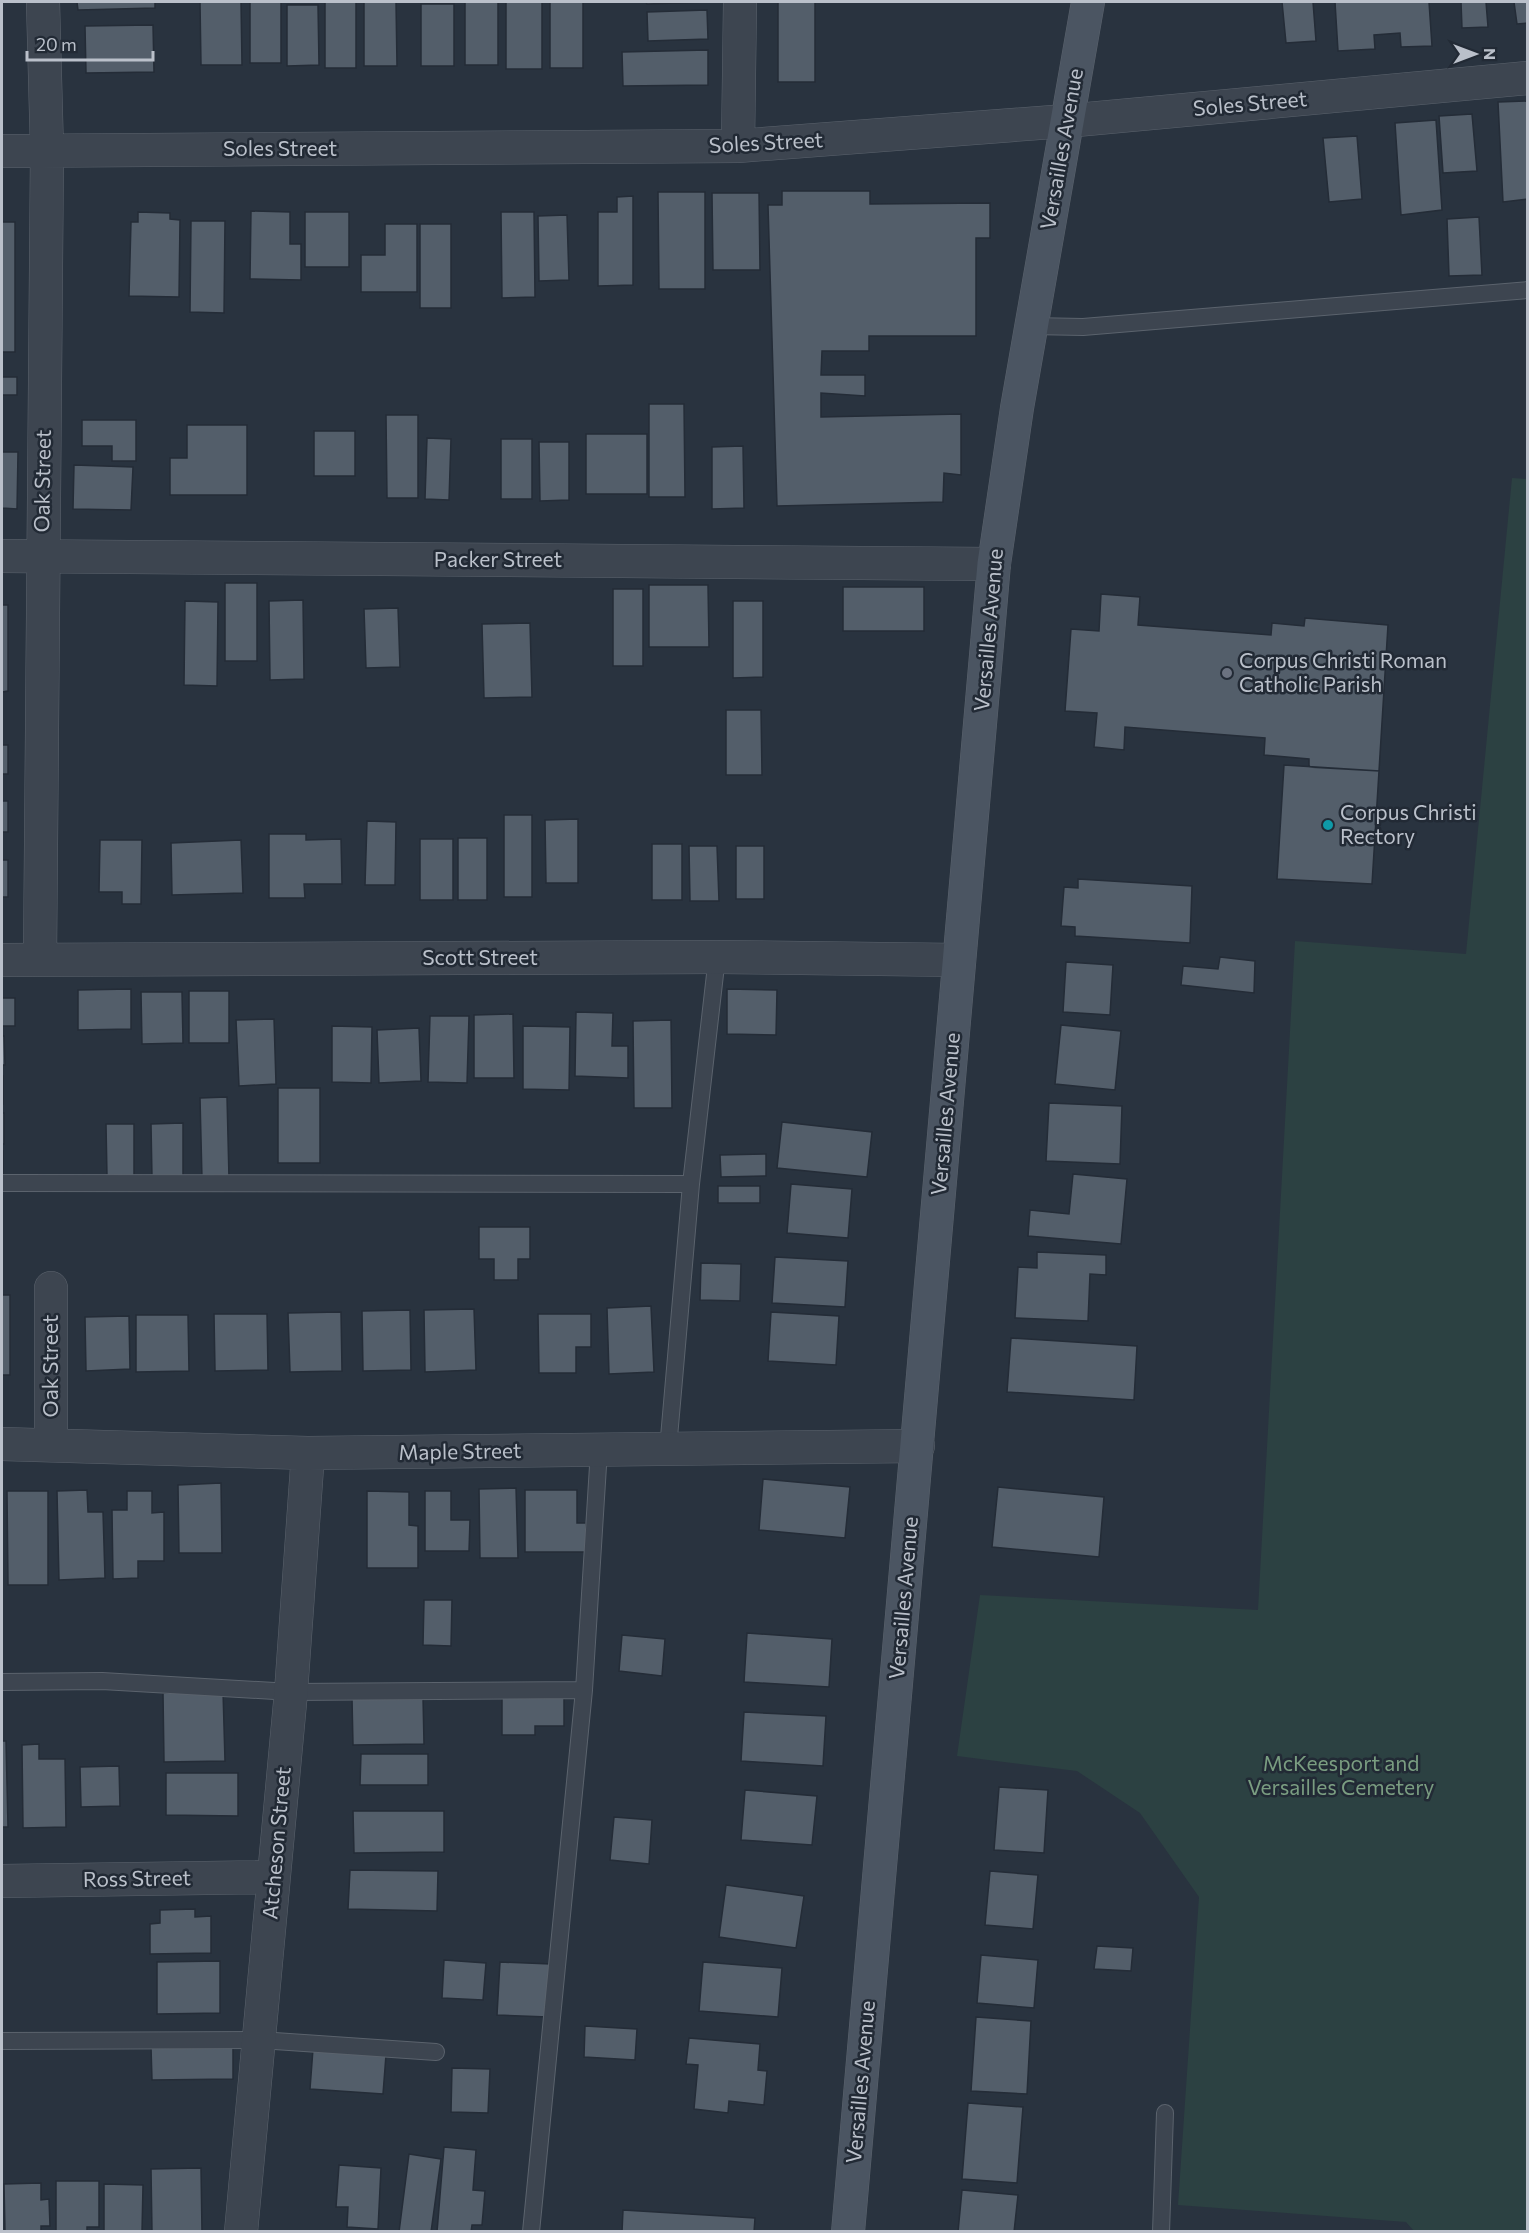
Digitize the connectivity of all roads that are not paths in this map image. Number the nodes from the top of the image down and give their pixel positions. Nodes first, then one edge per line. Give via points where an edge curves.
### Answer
1 (43, 2) edge
2 (740, 2) edge
3 (1088, 2) edge
4 (1527, 78) edge
5 (1066, 121) junction
6 (738, 146) junction
7 (2, 151) edge
8 (47, 151) junction
9 (1527, 290) edge
10 (1031, 326) junction
11 (2, 556) edge
12 (43, 556) junction
13 (994, 564) junction
14 (717, 957) junction
15 (2, 960) edge
16 (40, 960) junction
17 (959, 960) junction
18 (2, 1183) edge
19 (691, 1184) junction
20 (51, 1288) dead end
21 (51, 1443) junction
22 (2, 1444) edge
23 (918, 1446) junction
24 (668, 1449) junction
25 (599, 1450) junction
26 (308, 1454) junction
27 (2, 1682) edge
28 (584, 1690) junction
29 (291, 1692) junction
30 (273, 1876) junction
31 (2, 1881) edge
32 (260, 2040) junction
33 (2, 2041) edge
34 (436, 2052) dead end
35 (1165, 2113) dead end
36 (241, 2232) edge
37 (531, 2232) edge
38 (848, 2232) edge
39 (1161, 2232) edge

1 - 8 street, Oak Street
2 - 6 street
3 - 5 street, Versailles Avenue
4 - 5 street, Soles Street
5 - 6 street, Soles Street
5 - 10 street, Versailles Avenue
6 - 8 street, Soles Street
7 - 8 street, Soles Street
8 - 12 street, Oak Street
9 - 10 lane via 1083,327
10 - 13 street, Versailles Avenue
11 - 12 street, Packer Street
12 - 13 street, Packer Street
12 - 16 street, Oak Street
13 - 17 street, Versailles Avenue
14 - 16 street, Scott Street
14 - 17 street, Scott Street
14 - 19 lane
15 - 16 street, Scott Street
17 - 23 street, Versailles Avenue
18 - 19 lane
19 - 24 lane
20 - 21 street, Oak Street
21 - 22 street, Maple Street
21 - 26 street, Maple Street
23 - 24 street, Maple Street
23 - 38 street, Versailles Avenue
24 - 25 street, Maple Street
25 - 26 street, Maple Street
25 - 28 lane
26 - 29 street, Atcheson Street
27 - 29 lane via 102,1680
28 - 29 lane
28 - 37 lane
29 - 30 street, Atcheson Street
30 - 31 street, Ross Street
30 - 32 street, Atcheson Street
32 - 33 lane
32 - 34 lane
32 - 36 street, Atcheson Street
35 - 39 lane

